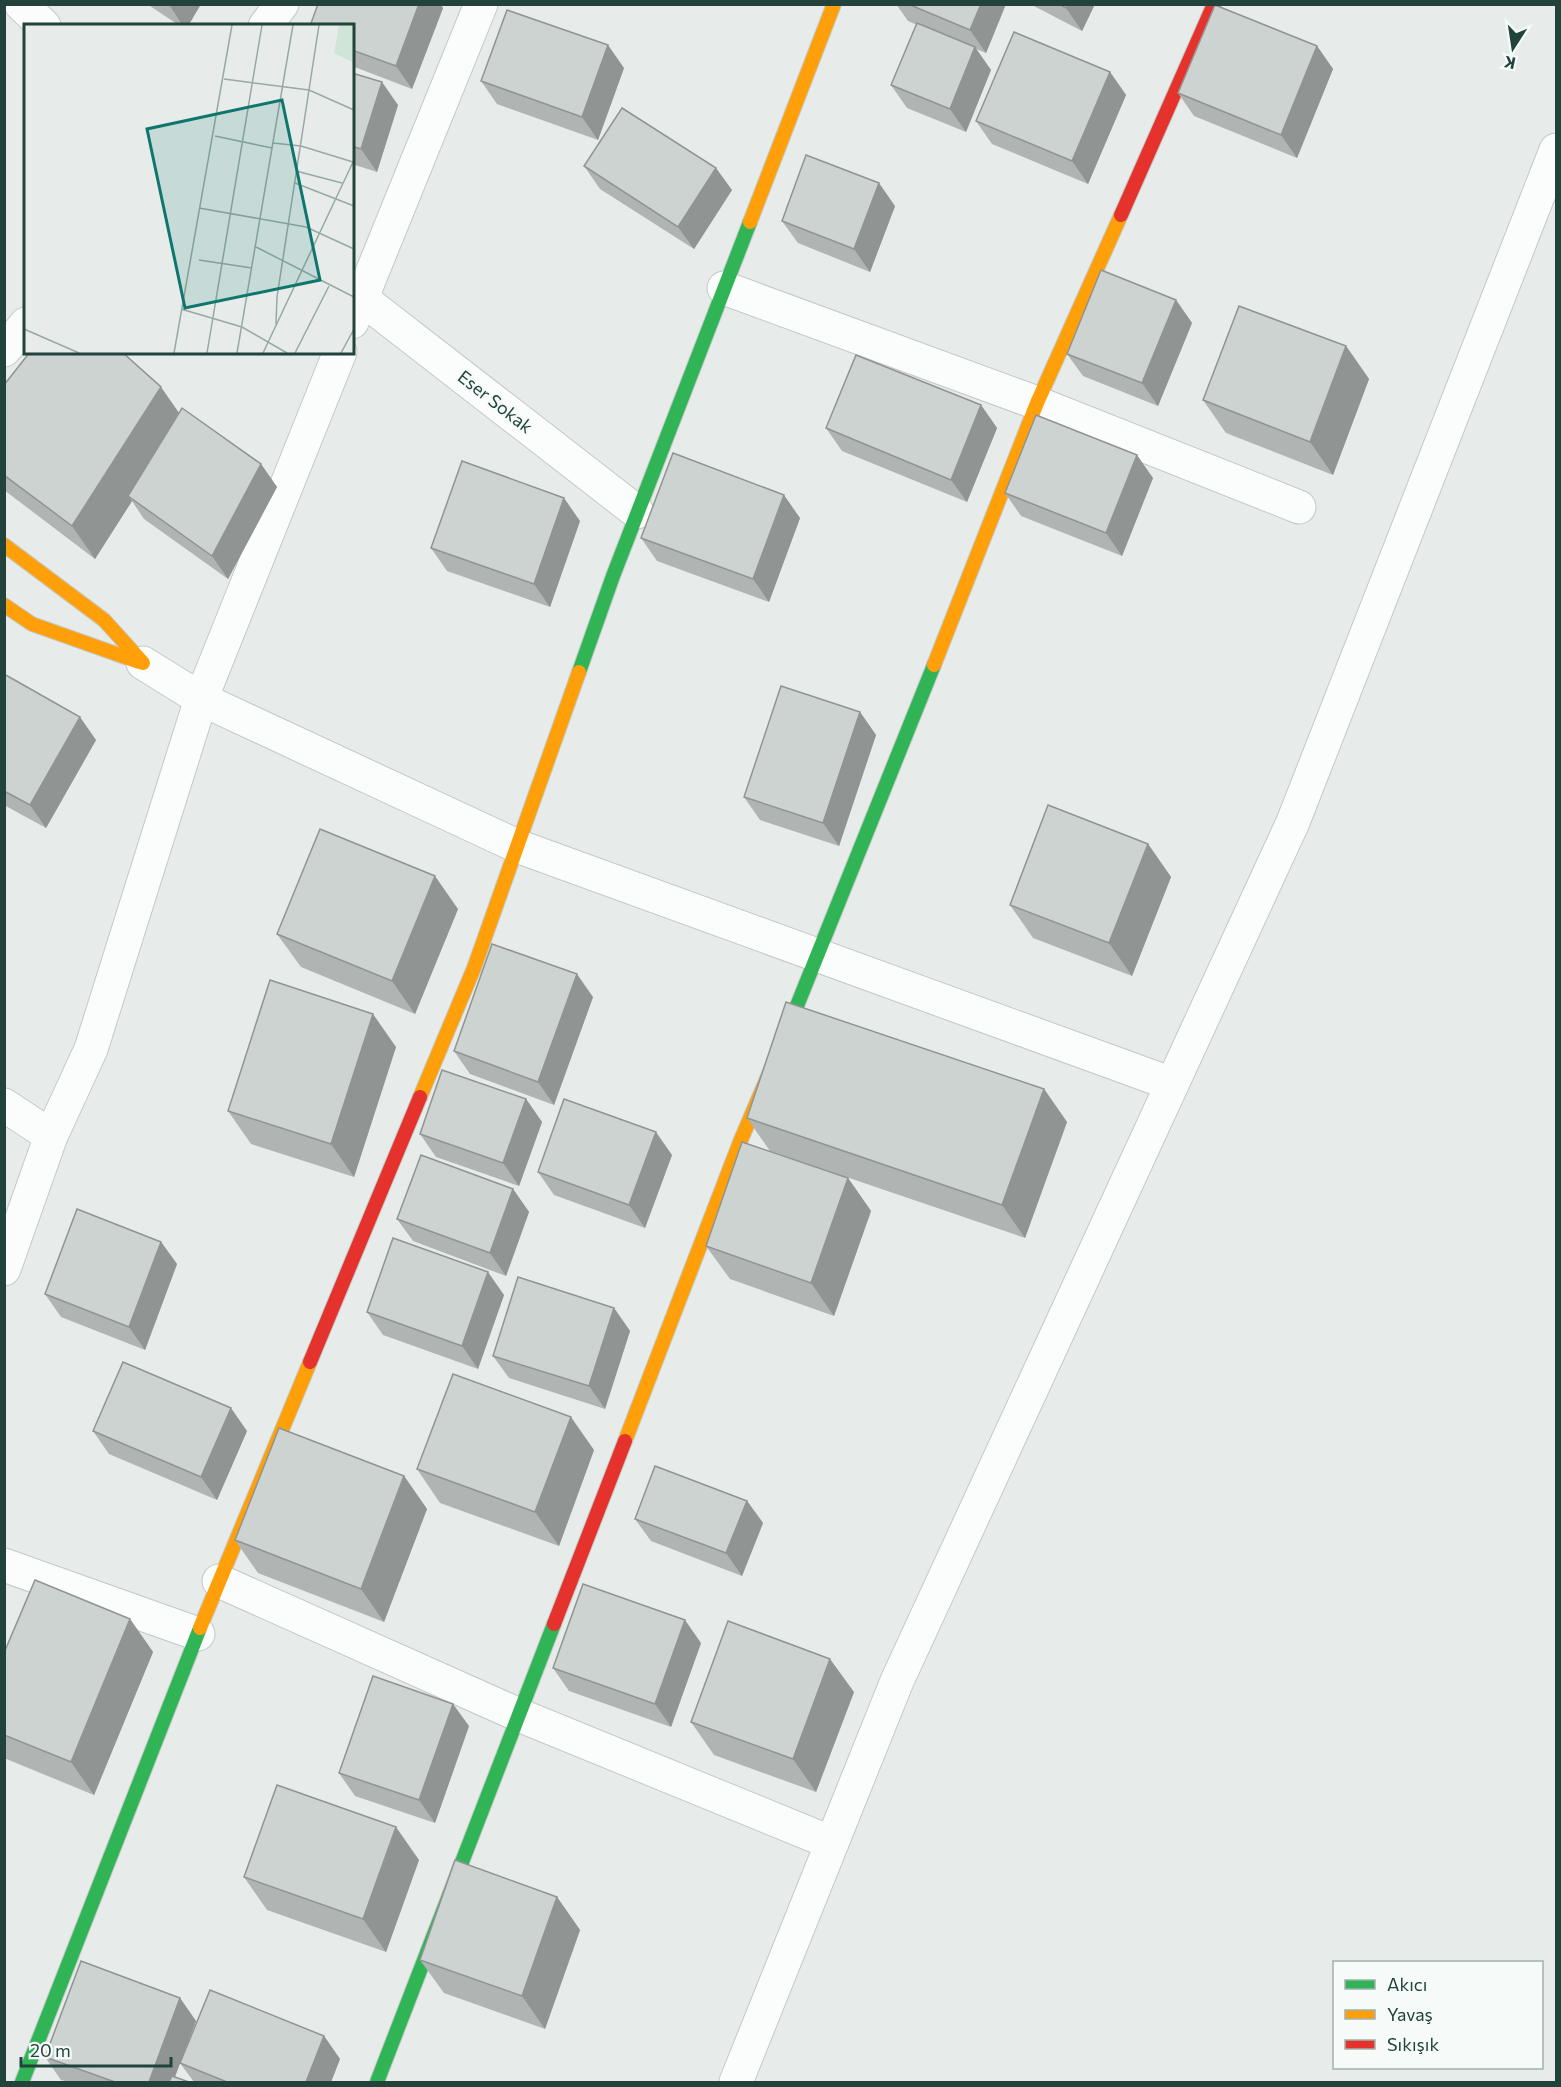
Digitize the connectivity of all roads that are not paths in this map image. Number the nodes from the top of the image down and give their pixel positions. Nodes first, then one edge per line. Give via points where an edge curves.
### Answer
1 (21, 4) edge
2 (282, 4) edge
3 (482, 4) edge
4 (834, 4) edge
5 (1214, 4) edge
6 (42, 24) edge
7 (267, 24) edge
8 (1557, 150) edge
9 (724, 288) junction
10 (356, 304) edge
11 (24, 326) edge
12 (4, 350) edge
13 (339, 354) edge
14 (1037, 403) junction
15 (1299, 507) dead end
16 (637, 512) junction
17 (4, 545) edge
18 (4, 605) edge
19 (143, 663) junction
20 (201, 699) junction
21 (517, 846) junction
22 (819, 956) junction
23 (1172, 1084) junction
24 (4, 1105) edge
25 (51, 1136) junction
26 (5, 1266) edge
27 (4, 1565) edge
28 (219, 1581) junction
29 (198, 1634) junction
30 (519, 1715) junction
31 (832, 1844) junction
32 (22, 2082) edge
33 (377, 2082) edge
34 (736, 2082) edge

1 - 6 street
2 - 7 street
3 - 10 street
4 - 9 street
5 - 14 street
8 - 23 street via 1293,822
9 - 14 street
9 - 16 street
10 - 16 street, Eser Sokak
11 - 12 street
13 - 20 street
14 - 15 street
14 - 22 street
16 - 21 street
17 - 19 street via 104,620
18 - 19 street via 33,624
19 - 20 street
20 - 21 street
20 - 25 street via 91,1049
21 - 22 street
21 - 28 street via 474,968
22 - 23 street
22 - 30 street via 740,1143
23 - 31 street via 897,1681
24 - 25 street
25 - 26 street
27 - 29 street
28 - 29 street
28 - 30 street
29 - 32 street
30 - 31 street
30 - 33 street
31 - 34 street

